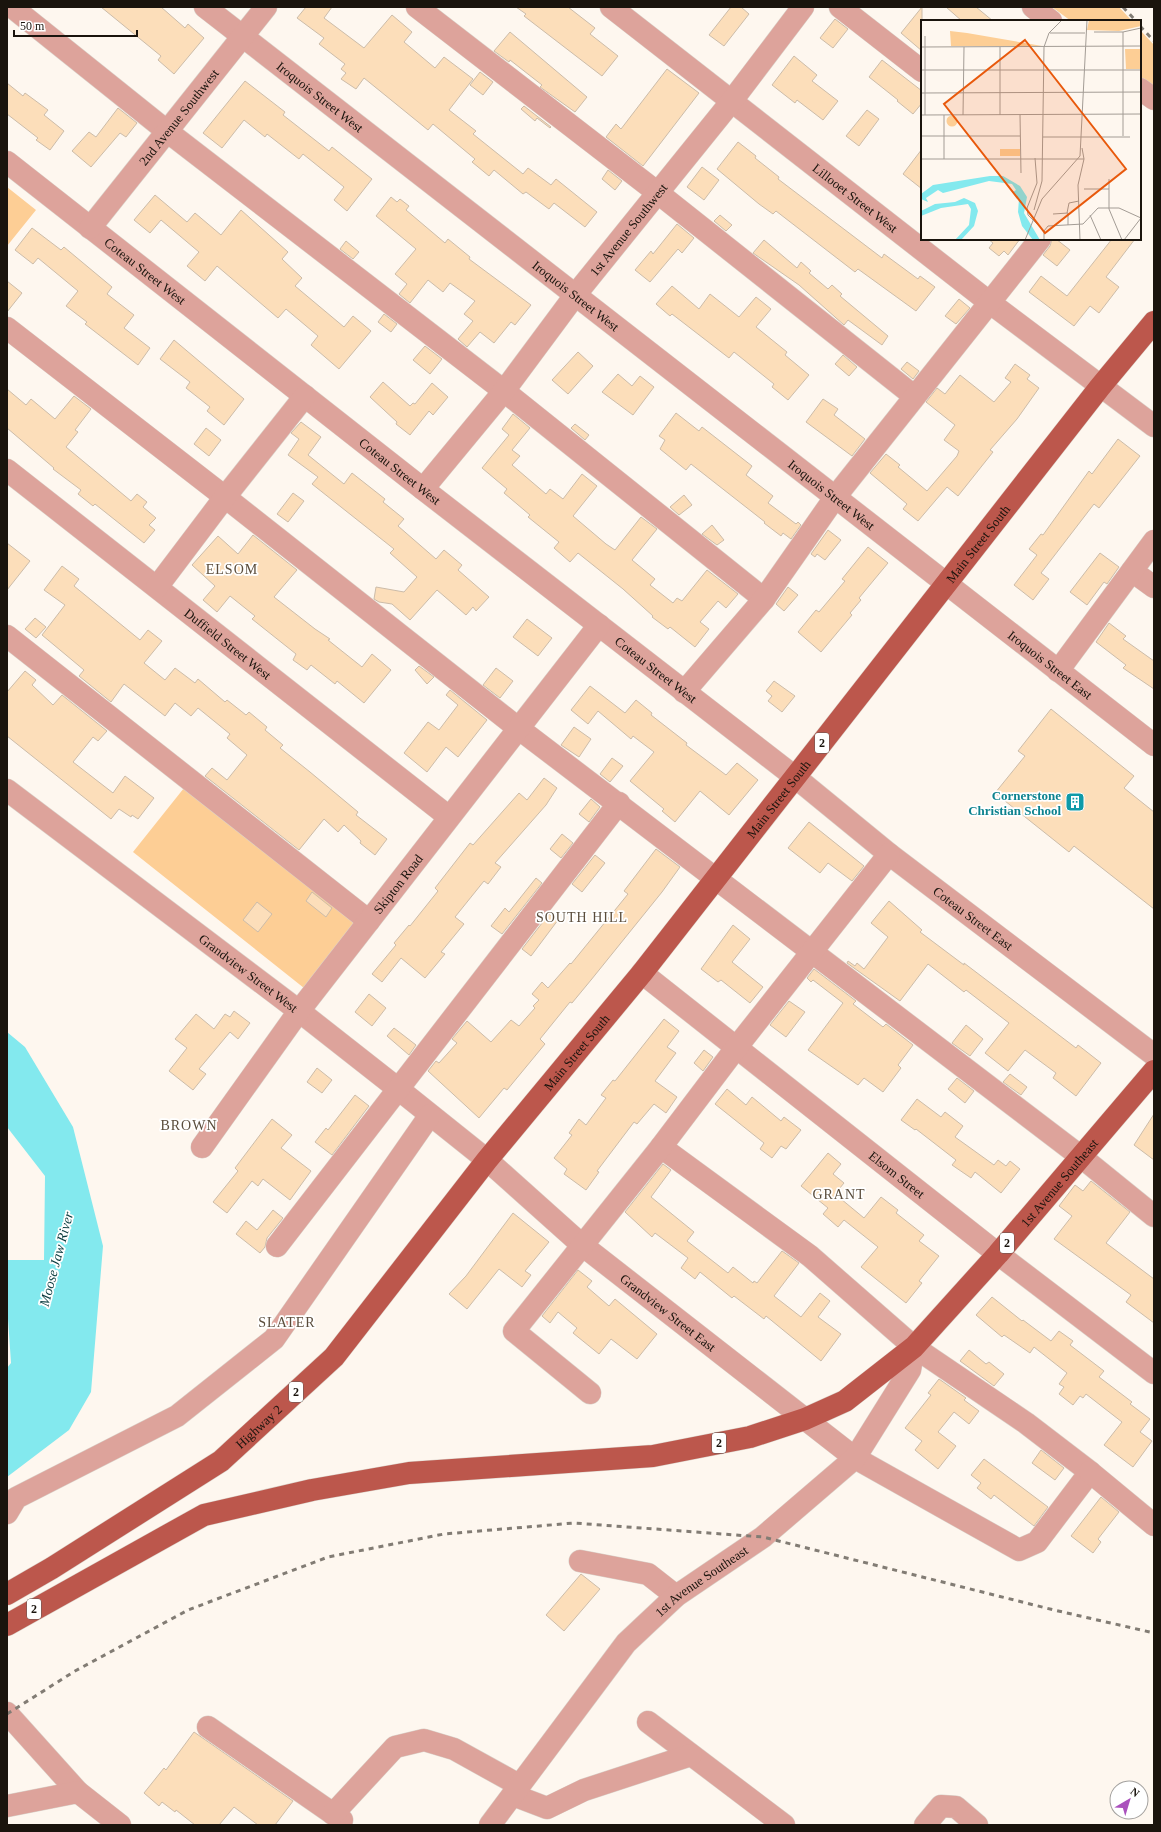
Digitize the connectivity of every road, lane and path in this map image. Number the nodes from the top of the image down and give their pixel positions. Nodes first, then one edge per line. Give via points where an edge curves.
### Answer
1 (12, 7) edge
2 (205, 7) edge
3 (266, 7) edge
4 (417, 7) edge
5 (611, 7) edge
6 (803, 7) edge
7 (840, 7) edge
8 (1033, 7) edge
9 (1050, 20) edge
10 (242, 36) junction
11 (921, 70) edge
12 (732, 102) junction
13 (168, 132) junction
14 (7, 162) edge
15 (658, 193) junction
16 (90, 228) junction
17 (1039, 240) edge
18 (576, 294) junction
19 (989, 302) junction
20 (1154, 322) edge
21 (7, 328) edge
22 (1100, 387) junction
23 (504, 391) junction
24 (306, 396) junction
25 (914, 396) junction
26 (1154, 426) edge
27 (7, 470) edge
28 (423, 490) junction
29 (836, 496) junction
30 (225, 497) junction
31 (1154, 541) edge
32 (1132, 571) junction
33 (947, 582) junction
34 (157, 587) junction
35 (1154, 587) edge
36 (764, 599) junction
37 (599, 625) junction
38 (7, 636) edge
39 (1058, 671) junction
40 (684, 692) junction
41 (518, 728) junction
42 (1154, 745) edge
43 (796, 777) junction
44 (7, 790) edge
45 (619, 803) junction
46 (449, 816) junction
47 (889, 854) junction
48 (717, 878) junction
49 (369, 921) junction
50 (812, 951) junction
51 (642, 973) junction
52 (299, 1011) junction
53 (736, 1048) junction
54 (1154, 1055) edge
55 (1154, 1071) edge
56 (398, 1088) junction
57 (430, 1115) junction
58 (202, 1147) dead end
59 (661, 1147) junction
60 (1080, 1156) junction
61 (487, 1160) junction
62 (1154, 1216) edge
63 (582, 1245) junction
64 (277, 1246) dead end
65 (998, 1254) junction
66 (914, 1347) junction
67 (1154, 1373) edge
68 (590, 1393) dead end
69 (805, 1419) junction
70 (855, 1458) junction
71 (1090, 1472) junction
72 (7, 1514) edge
73 (1154, 1525) edge
74 (580, 1561) dead end
75 (7, 1594) edge
76 (676, 1596) junction
77 (7, 1625) edge
78 (7, 1713) edge
79 (648, 1722) dead end
80 (208, 1727) dead end
81 (691, 1755) junction
82 (516, 1790) junction
83 (78, 1792) junction
84 (7, 1806) edge
85 (340, 1821) edge
86 (120, 1825) edge
87 (490, 1825) edge
88 (784, 1825) edge
89 (925, 1825) edge
90 (977, 1825) edge

1 - 13 street
2 - 10 street, Iroquois Street West
3 - 10 street, 2nd Avenue Southwest
4 - 15 street
5 - 12 street, Lillooet Street West
6 - 12 street, 1st Avenue Southwest
7 - 11 street
8 - 9 street
10 - 13 street, 2nd Avenue Southwest
10 - 18 street, Iroquois Street West
12 - 15 street, 1st Avenue Southwest
12 - 19 street, Lillooet Street West
13 - 16 street, 2nd Avenue Southwest
13 - 23 street
14 - 16 street, Coteau Street West
15 - 18 street, 1st Avenue Southwest
15 - 25 street
16 - 24 street, Coteau Street West
17 - 19 street
18 - 23 street, 1st Avenue Southwest
18 - 29 street, Iroquois Street West
19 - 22 street, Lillooet Street West
19 - 25 street
20 - 22 main road, Main Street South / 2
21 - 30 street
22 - 26 street, Lillooet Street West
22 - 33 main road, Main Street South / 2
23 - 28 street, 1st Avenue Southwest
23 - 36 street
24 - 28 street, Coteau Street West
24 - 30 street
25 - 29 street
27 - 34 street, Duffield Street West
28 - 37 street, Coteau Street West
29 - 33 street, Iroquois Street West
29 - 36 street
30 - 34 street
30 - 41 street
31 - 32 street
32 - 35 street
32 - 39 street
33 - 39 street, Iroquois Street East
33 - 43 main road, Main Street South / 2
34 - 46 street, Duffield Street West
36 - 40 street
37 - 40 street, Coteau Street West
37 - 41 street, Skipton Road
38 - 49 street
39 - 42 street, Iroquois Street East
40 - 43 street, Coteau Street West
41 - 45 street
41 - 46 street, Skipton Road
43 - 47 street, Coteau Street East
43 - 48 main road, Main Street South / 2
44 - 52 street, Grandview Street West
45 - 48 street
45 - 56 street
46 - 49 street, Skipton Road
47 - 50 street
47 - 54 street, Coteau Street East
48 - 50 street
48 - 51 main road, Main Street South / 2
49 - 52 street, Skipton Road
50 - 53 street
50 - 60 street
51 - 53 street, Elsom Street
51 - 61 main road, Main Street South / 2
52 - 56 street, Grandview Street West
52 - 58 street, Skipton Road
53 - 59 street
53 - 65 street, Elsom Street
55 - 60 main road, 1st Avenue Southeast / 2
56 - 57 street, Grandview Street West
56 - 64 street
57 - 61 street, Grandview Street West
57 - 72 street via 274,1339 177,1416 16,1498
59 - 63 street
59 - 66 street via 810,1256
60 - 62 street
60 - 65 main road, 1st Avenue Southeast / 2
61 - 63 street, Grandview Street East
61 - 75 main road, Highway 2 / 2 via 334,1357 221,1462
63 - 68 street via 514,1332
63 - 69 street, Grandview Street East
65 - 66 main road, 1st Avenue Southeast / 2
65 - 67 street, Elsom Street
66 - 69 main road, 1st Avenue Southeast / 2 via 845,1401
66 - 70 street, 1st Avenue Southeast via 910,1370
66 - 71 street via 1026,1423
69 - 70 street, Grandview Street East
69 - 77 main road, 1st Avenue Southeast / 2 via 750,1438 653,1456 409,1473 312,1490 204,1515
70 - 71 street, Grandview Street East via 1019,1550 1037,1542
70 - 76 street, 1st Avenue Southeast via 763,1537
71 - 73 street
74 - 76 street via 648,1574
76 - 82 street, 1st Avenue Southeast via 626,1643
78 - 83 street
79 - 81 street
80 - 85 street
81 - 82 street via 584,1790 547,1808
81 - 88 street
82 - 85 street via 454,1749 424,1740 395,1747
82 - 87 street, 1st Avenue Southeast
83 - 84 street
83 - 86 street
89 - 90 street via 941,1806 956,1807

